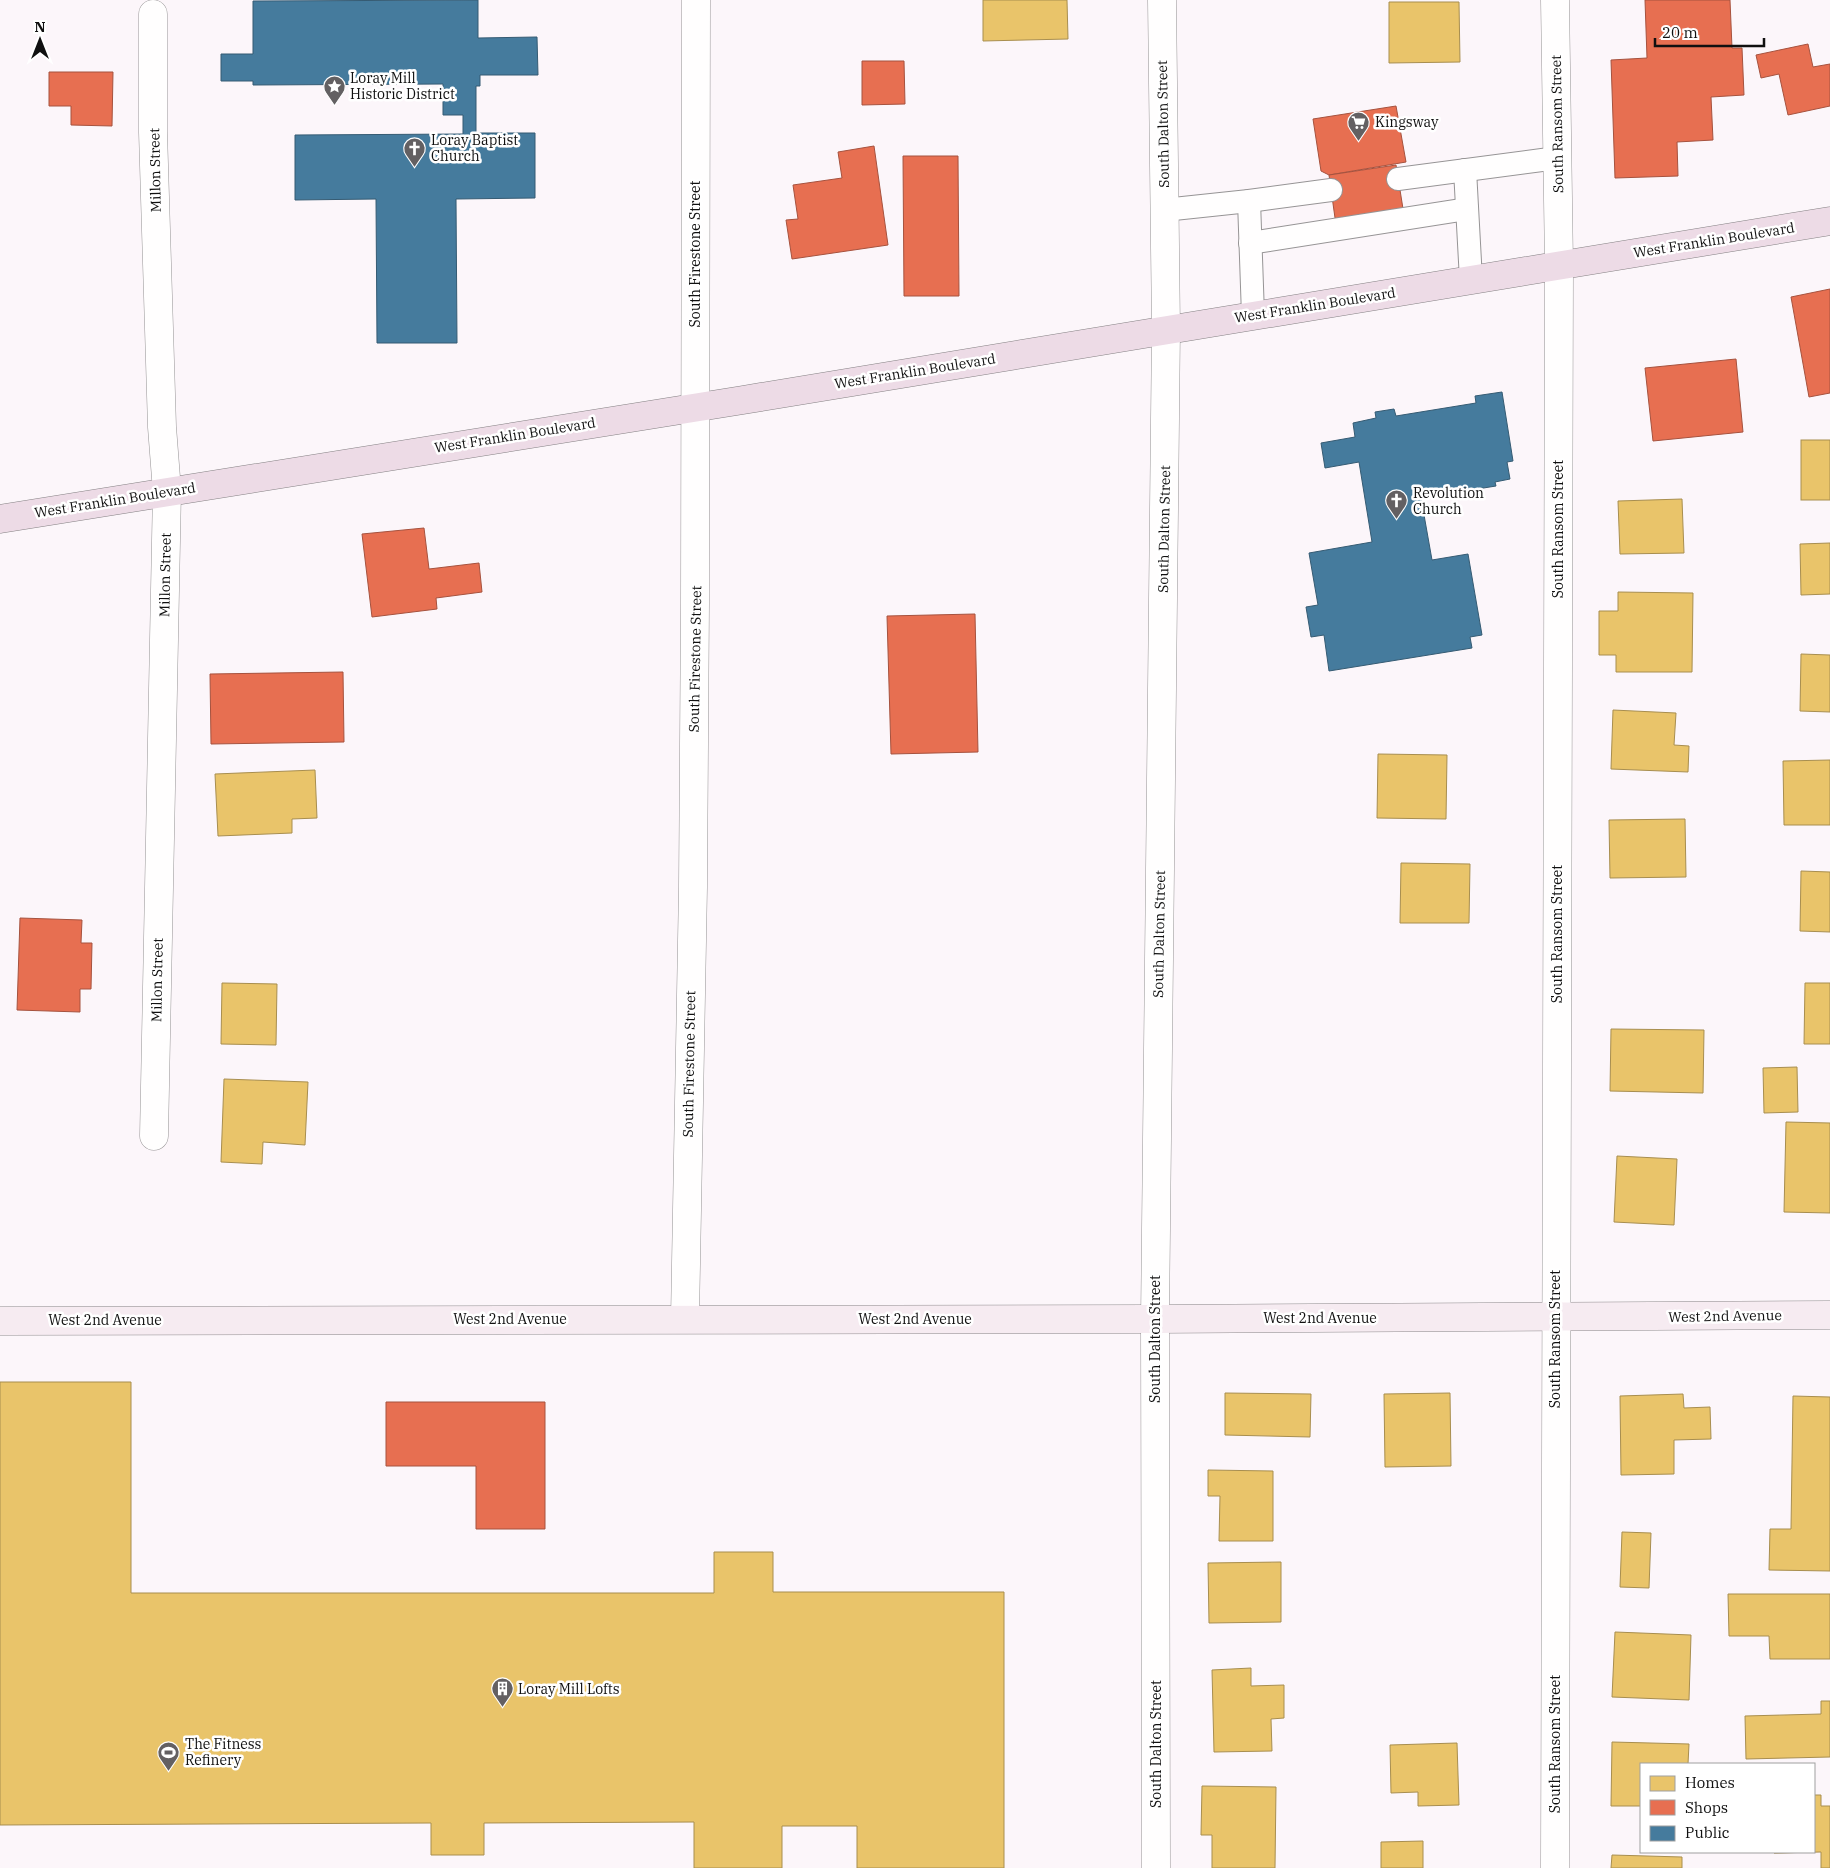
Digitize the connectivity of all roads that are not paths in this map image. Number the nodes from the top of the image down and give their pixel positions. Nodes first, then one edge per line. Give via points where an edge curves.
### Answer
1 (696, 0) edge
2 (1162, 0) edge
3 (1556, 0) edge
4 (153, 14) dead end
5 (1557, 158) junction
6 (1465, 170) junction
7 (1398, 179) dead end
8 (1331, 190) dead end
9 (1249, 201) junction
10 (1467, 209) junction
11 (1164, 210) junction
12 (1830, 221) edge
13 (1250, 243) junction
14 (1559, 265) junction
15 (1471, 280) junction
16 (1253, 315) junction
17 (1166, 329) junction
18 (696, 407) junction
19 (167, 492) junction
20 (0, 519) edge
21 (154, 1136) dead end
22 (1830, 1314) edge
23 (1555, 1317) junction
24 (685, 1318) junction
25 (1155, 1319) junction
26 (0, 1321) edge
27 (1156, 1868) edge
28 (1555, 1868) edge

1 - 18 street, South Firestone Street
2 - 11 street, South Dalton Street
3 - 5 street, South Ransom Street
4 - 19 street, Millon Street via 161,418
5 - 6 lane
5 - 14 street, South Ransom Street
6 - 7 lane
6 - 10 lane
8 - 9 lane
9 - 11 lane
9 - 13 lane
10 - 13 lane
10 - 15 lane
11 - 17 street, South Dalton Street
12 - 14 main road, West Franklin Boulevard
13 - 16 lane
14 - 15 main road, West Franklin Boulevard
14 - 23 street, South Ransom Street
15 - 16 main road, West Franklin Boulevard
16 - 17 main road, West Franklin Boulevard
17 - 18 main road, West Franklin Boulevard
17 - 25 street, South Dalton Street
18 - 19 main road, West Franklin Boulevard
18 - 24 street, South Firestone Street
19 - 20 main road, West Franklin Boulevard
19 - 21 street, Millon Street
22 - 23 street, West 2nd Avenue
23 - 25 street, West 2nd Avenue
23 - 28 street, South Ransom Street
24 - 25 street, West 2nd Avenue
24 - 26 street, West 2nd Avenue
25 - 27 street, South Dalton Street

